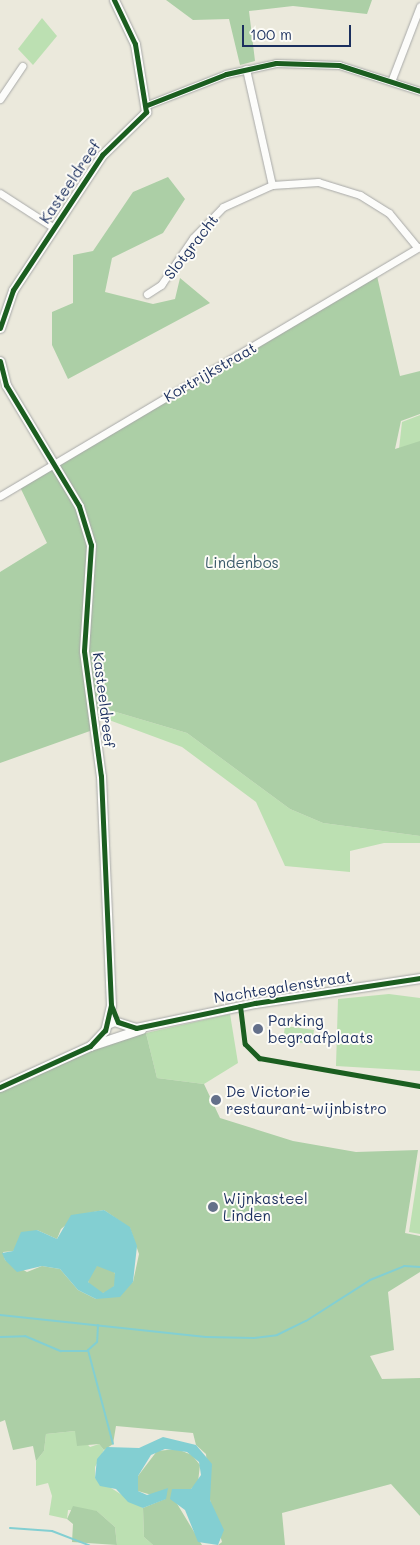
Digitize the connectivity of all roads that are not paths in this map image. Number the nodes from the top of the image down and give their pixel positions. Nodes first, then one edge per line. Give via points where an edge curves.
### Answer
1 (114, 0) edge
2 (420, 6) edge
3 (22, 66) dead end
4 (246, 69) junction
5 (392, 79) junction
6 (420, 91) edge
7 (0, 98) edge
8 (147, 105) junction
9 (272, 185) junction
10 (0, 193) edge
11 (54, 228) junction
12 (419, 248) edge
13 (148, 294) dead end
14 (0, 328) edge
15 (0, 361) edge
16 (3, 387) edge
17 (53, 464) junction
18 (0, 496) edge
19 (420, 978) edge
20 (111, 1005) junction
21 (120, 1027) junction
22 (108, 1030) junction
23 (0, 1087) edge

1 - 8 street via 135,44 138,77
2 - 5 street
3 - 7 street
4 - 5 street via 307,62 366,70
4 - 8 street
4 - 9 street
5 - 6 street
8 - 11 street, Kasteeldreef via 146,112 106,150
9 - 12 street, Slotgracht via 318,182 360,195 389,213
9 - 13 street, Slotgracht via 223,207 194,238 161,285
10 - 11 street
11 - 14 street, Kasteeldreef via 13,290
12 - 17 street, Kortrijkstraat
15 - 16 street, Kasteeldreef
16 - 17 street, Kasteeldreef
17 - 18 street, Kortrijkstraat
17 - 20 street, Kasteeldreef via 84,519 92,556 84,651 101,776
19 - 21 street, Nachtegalenstraat via 150,1025
20 - 21 street, Kasteeldreef
20 - 22 street, Kasteeldreef
21 - 22 street, Nachtegalenstraat
21 - 22 street, Nachtegalenstraat
22 - 23 street, Nachtegalenstraat via 90,1046

